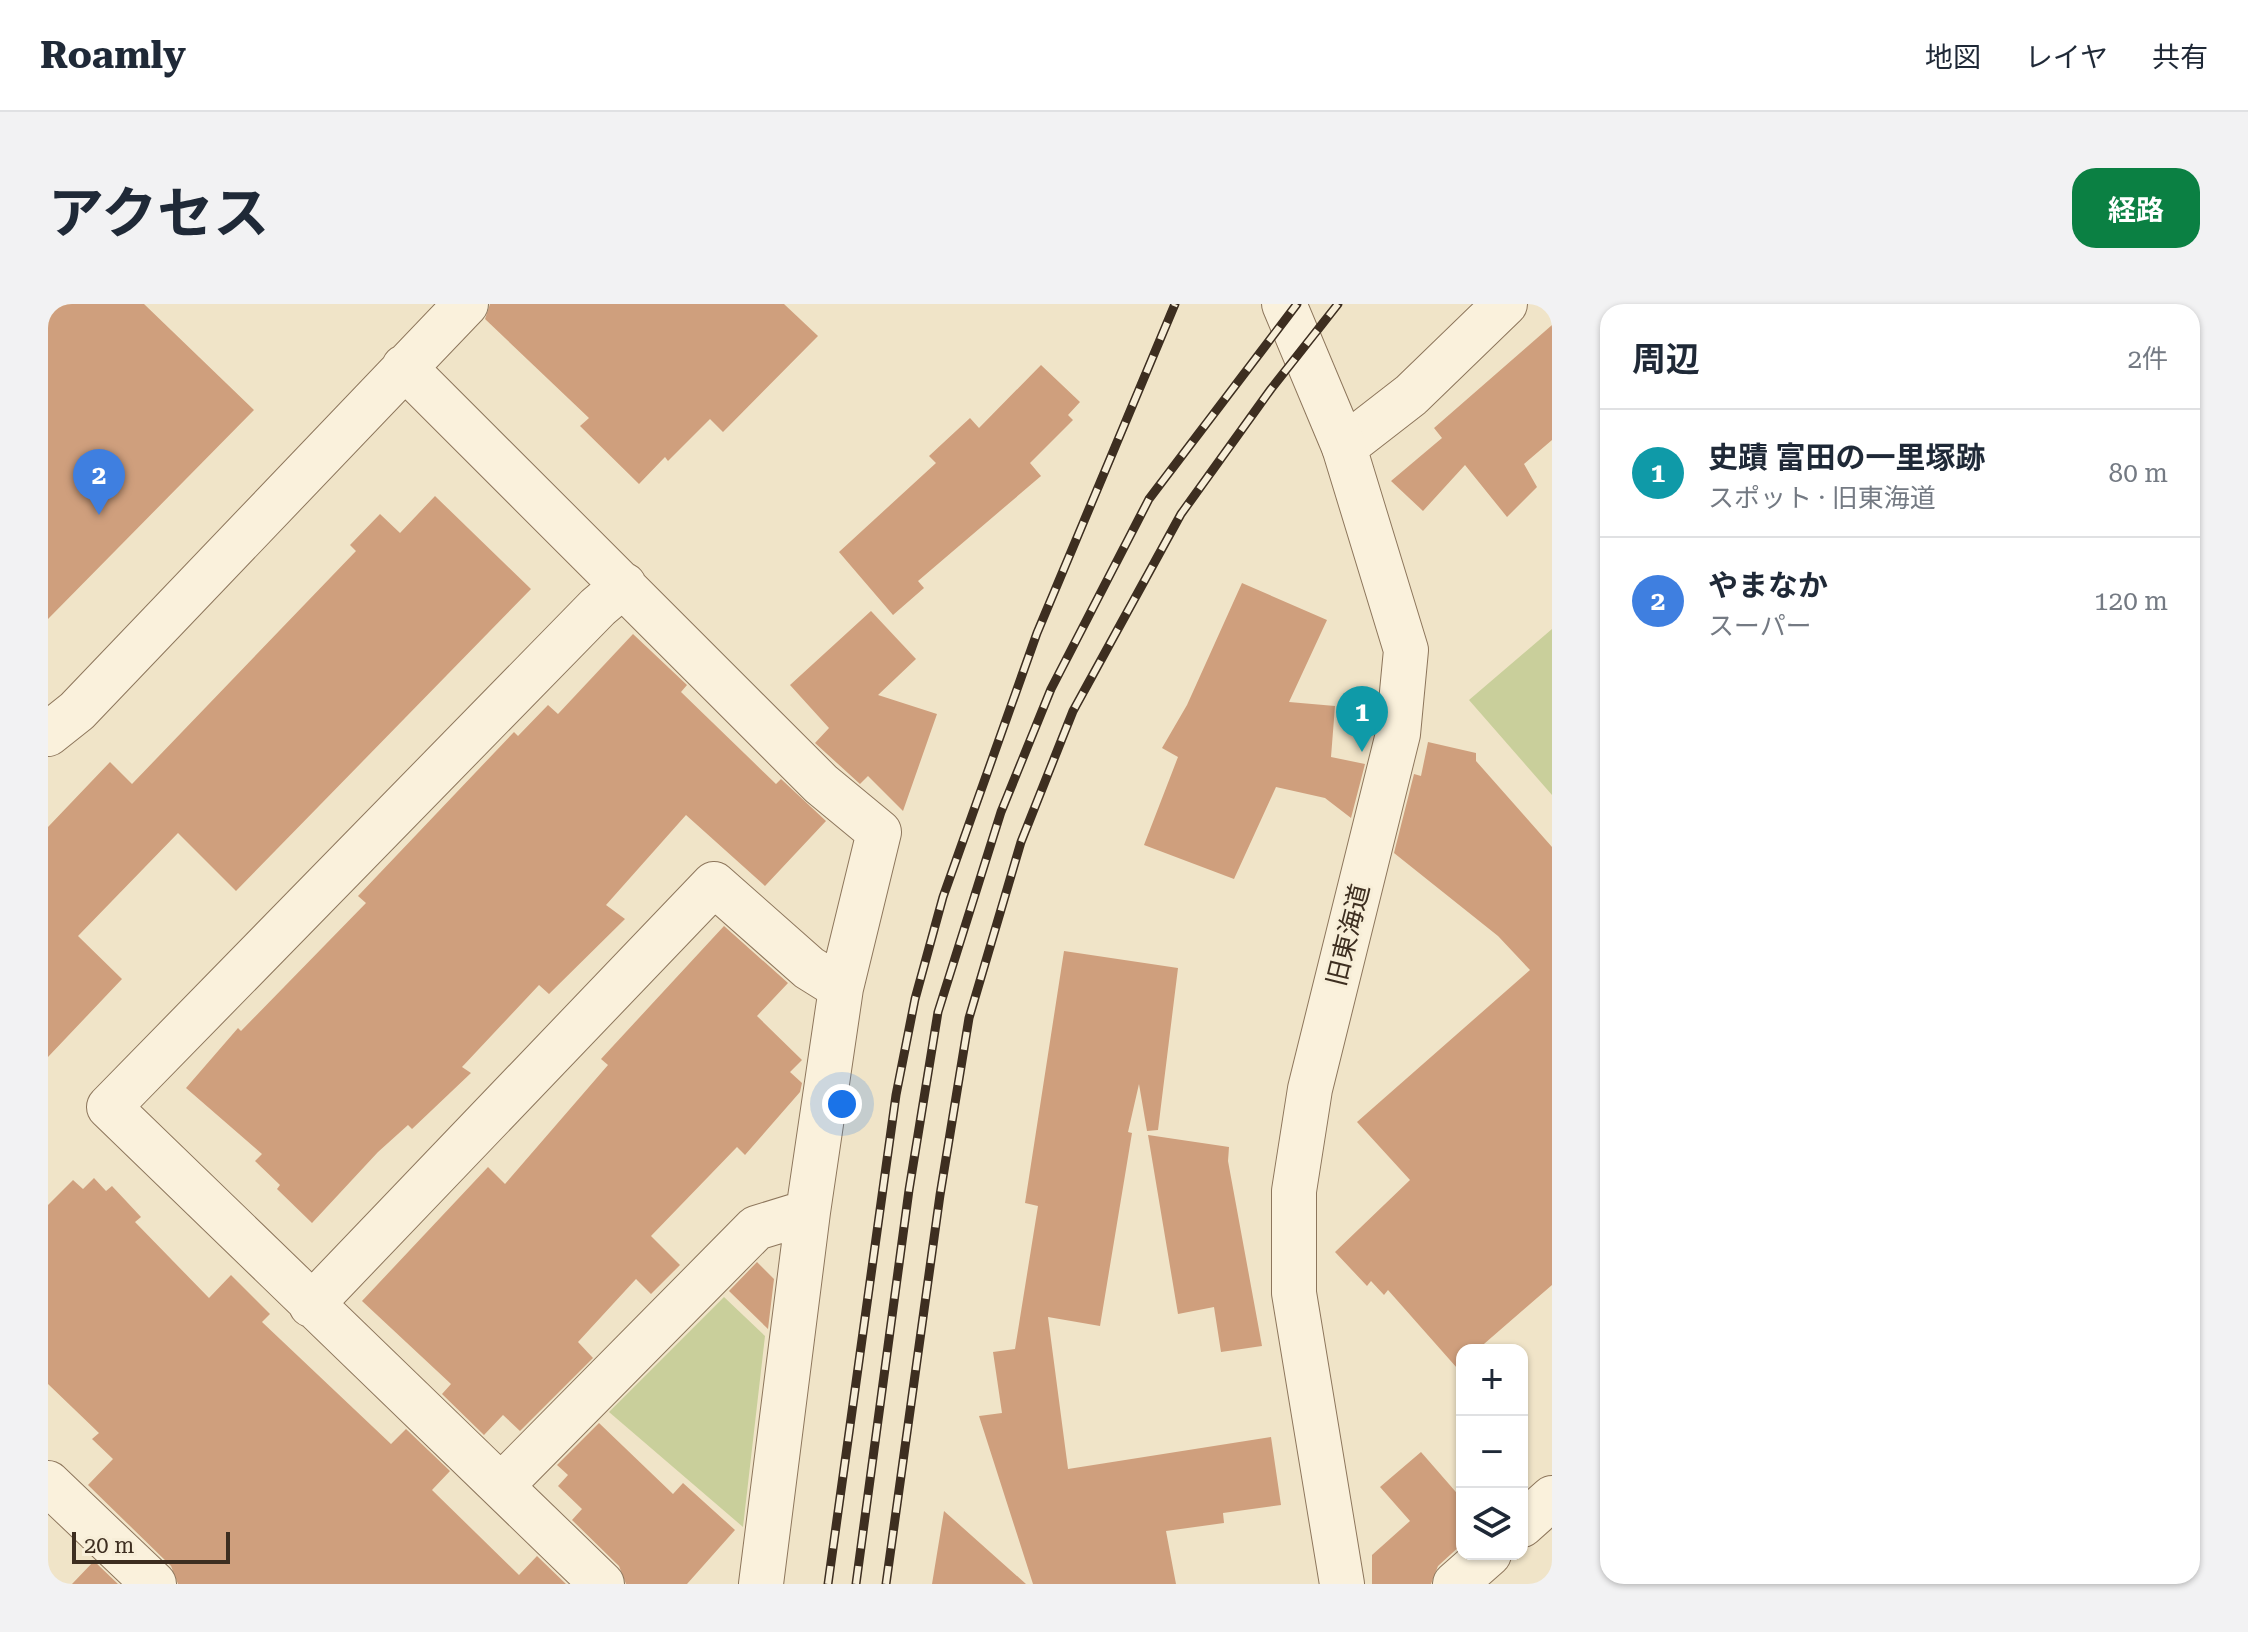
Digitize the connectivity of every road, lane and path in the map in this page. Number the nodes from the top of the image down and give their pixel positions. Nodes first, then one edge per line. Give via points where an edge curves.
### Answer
1 (466, 304) edge
2 (1284, 304) edge
3 (1505, 304) edge
4 (404, 367) junction
5 (1344, 447) junction
6 (624, 585) junction
7 (48, 734) edge
8 (841, 988) junction
9 (808, 1212) junction
10 (311, 1305) junction
11 (501, 1486) junction
12 (1552, 1498) edge
13 (56, 1505) edge
14 (1528, 1520) edge
15 (1482, 1560) edge
16 (154, 1584) edge
17 (602, 1584) edge
18 (761, 1584) edge
19 (1342, 1584) edge
20 (1455, 1584) edge

1 - 4 street
2 - 5 street, 旧東海道
3 - 5 street via 1411,395
4 - 6 street
4 - 7 street via 77,711
5 - 19 street, 旧東海道 via 1406,650 1398,734 1310,1089 1294,1191 1294,1293
6 - 8 street via 821,784 879,832
6 - 10 street via 109,1107
8 - 9 street
8 - 10 street via 809,968 714,884
9 - 11 street via 756,1228
9 - 18 street
10 - 11 street
11 - 17 street
12 - 14 street
13 - 16 street
15 - 20 street

